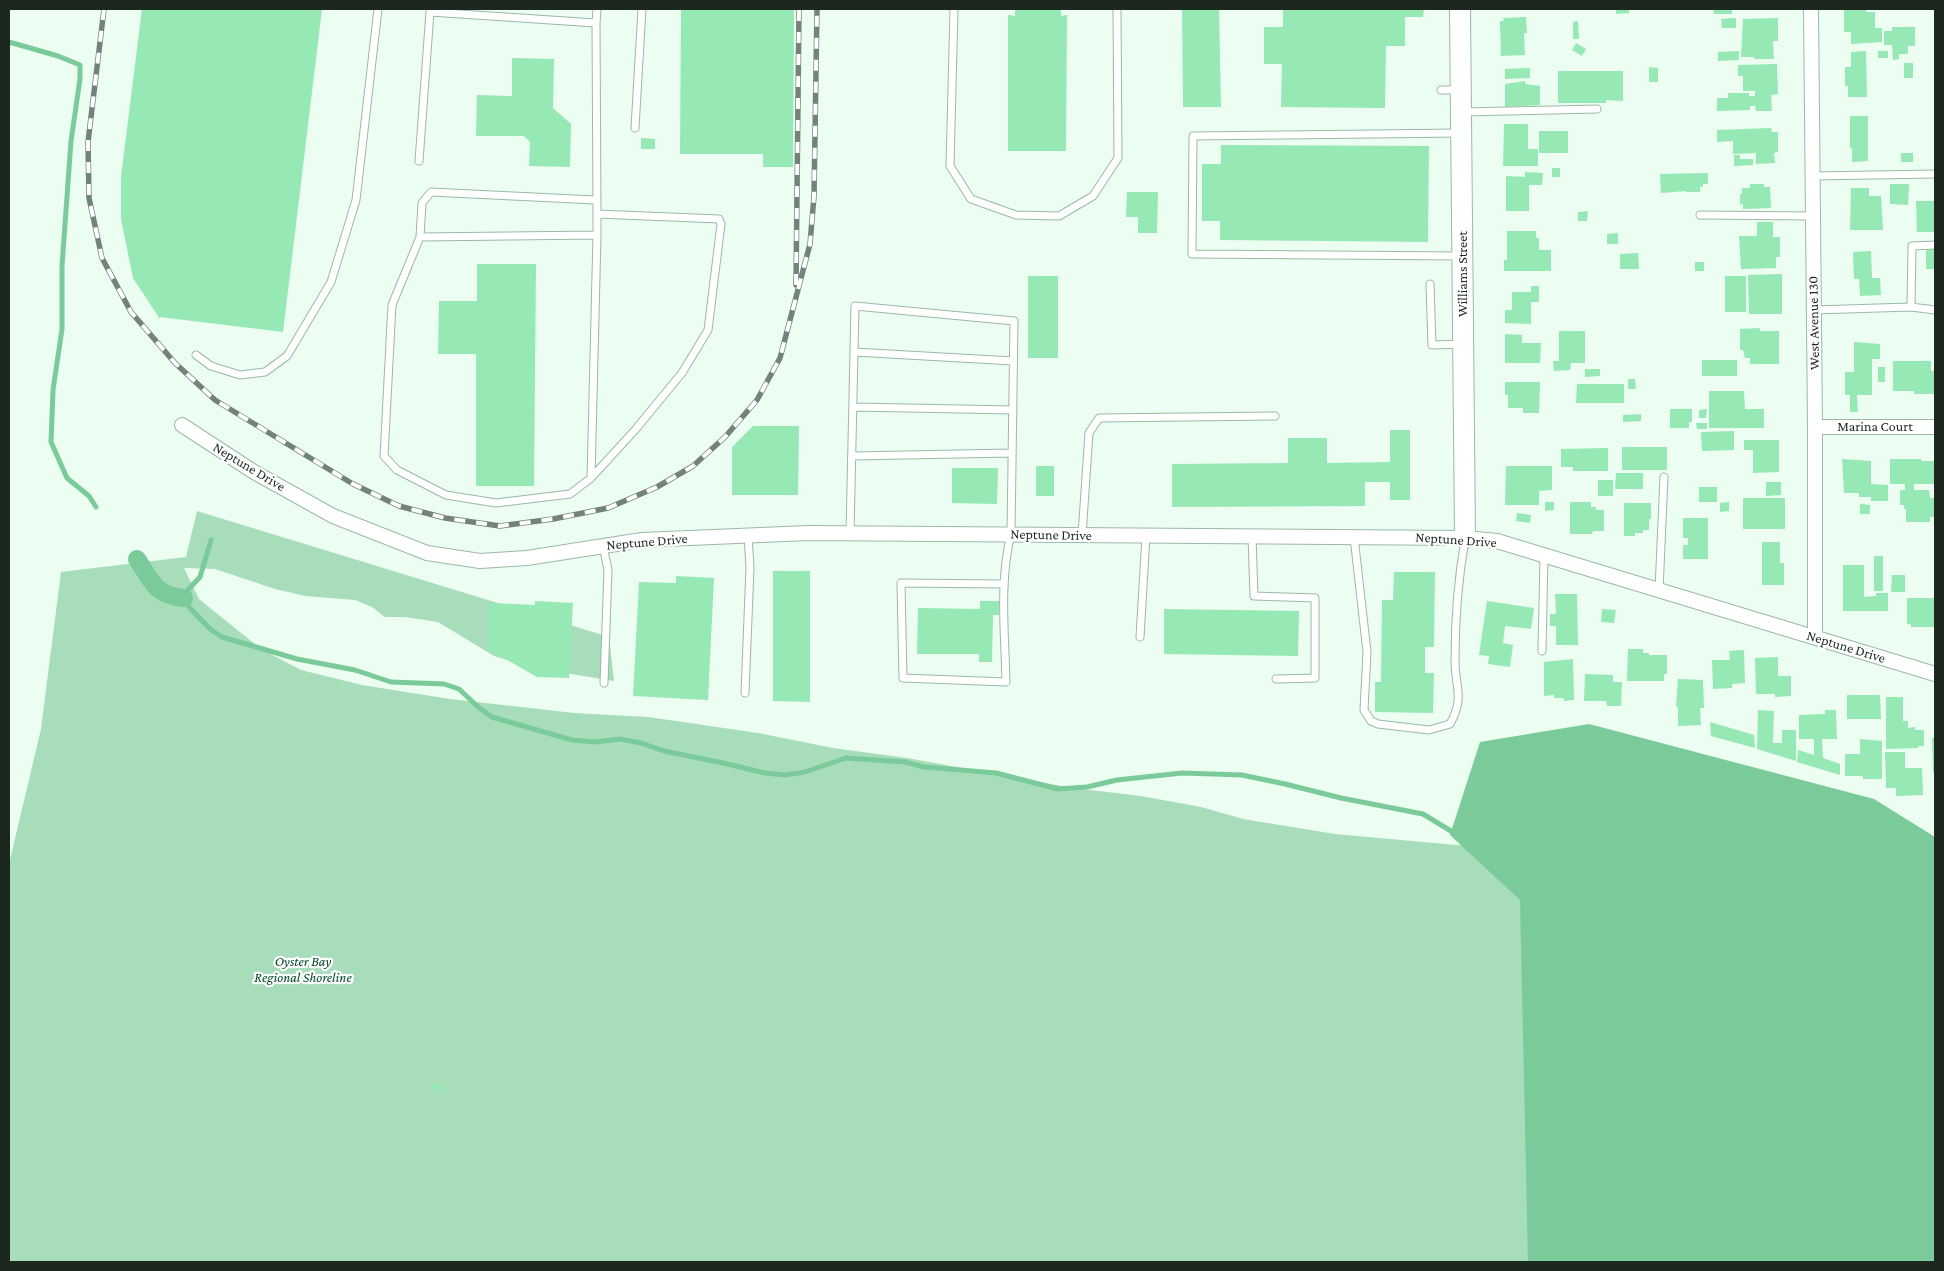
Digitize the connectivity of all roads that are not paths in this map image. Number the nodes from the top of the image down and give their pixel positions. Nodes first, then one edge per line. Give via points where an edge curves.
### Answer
1 (378, 9) edge
2 (597, 9) edge
3 (642, 9) edge
4 (954, 9) edge
5 (1117, 9) edge
6 (1460, 9) edge
7 (1811, 9) edge
8 (596, 23) junction
9 (1441, 90) dead end
10 (1461, 90) junction
11 (1598, 109) dead end
12 (1461, 112) junction
13 (635, 128) dead end
14 (1461, 134) junction
15 (418, 161) dead end
16 (1935, 174) edge
17 (1813, 176) junction
18 (595, 200) junction
19 (597, 214) junction
20 (1700, 215) dead end
21 (1813, 216) junction
22 (597, 236) junction
23 (420, 237) junction
24 (1935, 245) edge
25 (1463, 256) junction
26 (1430, 284) dead end
27 (1910, 307) junction
28 (1814, 310) junction
29 (1935, 310) edge
30 (1464, 344) junction
31 (854, 352) junction
32 (196, 355) dead end
33 (1013, 361) junction
34 (853, 408) junction
35 (1012, 410) junction
36 (1275, 416) dead end
37 (182, 425) dead end
38 (1935, 427) edge
39 (1815, 428) junction
40 (1012, 453) junction
41 (852, 456) junction
42 (1664, 477) dead end
43 (591, 478) junction
44 (850, 533) junction
45 (1011, 534) junction
46 (748, 535) junction
47 (1082, 535) junction
48 (1146, 536) junction
49 (1252, 536) junction
50 (1354, 537) junction
51 (1465, 538) junction
52 (603, 546) junction
53 (1544, 556) junction
54 (1004, 584) junction
55 (1658, 590) junction
56 (1140, 637) dead end
57 (1814, 637) junction
58 (1542, 651) dead end
59 (1935, 674) edge
60 (1276, 679) dead end
61 (604, 683) dead end
62 (745, 693) dead end

1 - 32 lane via 356,200 331,282 287,356 265,372 240,375 211,366
2 - 8 lane
3 - 13 lane
4 - 5 lane via 950,166 971,199 1016,215 1059,216 1093,196 1118,158
6 - 10 street, Williams Street
7 - 17 street, West Avenue 130
8 - 15 lane via 430,12
8 - 18 lane
9 - 10 lane
10 - 12 street, Williams Street
11 - 12 lane
12 - 14 street, Williams Street
14 - 25 street, Williams Street
14 - 25 lane via 1193,136 1192,254
16 - 17 lane
17 - 21 street, West Avenue 130
18 - 19 lane
18 - 23 lane via 431,192 422,203
19 - 22 lane
19 - 43 lane via 719,219 721,224 708,330 682,373
20 - 21 lane
21 - 28 street, West Avenue 130
22 - 23 lane
22 - 43 lane
23 - 43 lane via 392,305 384,456 397,470 446,495 496,503 570,494
24 - 27 lane via 1912,246
25 - 30 street, Williams Street
26 - 30 lane via 1432,345
27 - 28 lane
27 - 29 lane
28 - 39 street, West Avenue 130
30 - 51 street, Williams Street
31 - 33 lane
31 - 33 lane via 855,306 1014,321
31 - 34 lane
33 - 35 lane
34 - 35 lane
34 - 41 lane
35 - 40 lane
36 - 47 lane via 1099,418 1089,433
37 - 52 street, Neptune Drive via 254,472 333,516 427,553 480,561 527,558
38 - 39 street, Marina Court
39 - 57 street, West Avenue 130
40 - 41 lane
40 - 45 lane
41 - 44 lane
42 - 55 lane
44 - 45 street, Neptune Drive
44 - 46 street, Neptune Drive
45 - 47 street, Neptune Drive
45 - 54 lane via 1005,557
46 - 52 street, Neptune Drive via 642,540
46 - 62 lane via 750,568
47 - 48 street, Neptune Drive
48 - 49 street, Neptune Drive
48 - 56 lane
49 - 50 street, Neptune Drive
49 - 60 lane via 1254,596 1315,598 1316,678
50 - 51 street, Neptune Drive
50 - 51 lane via 1367,652 1364,710 1371,721 1378,724 1429,730 1450,724 1460,700 1455,662 1459,572
51 - 53 street, Neptune Drive via 1497,542
52 - 61 lane via 608,570
53 - 55 street, Neptune Drive
53 - 58 lane
54 - 54 lane via 1006,682 902,678 901,583
55 - 57 street, Neptune Drive
57 - 59 street, Neptune Drive

